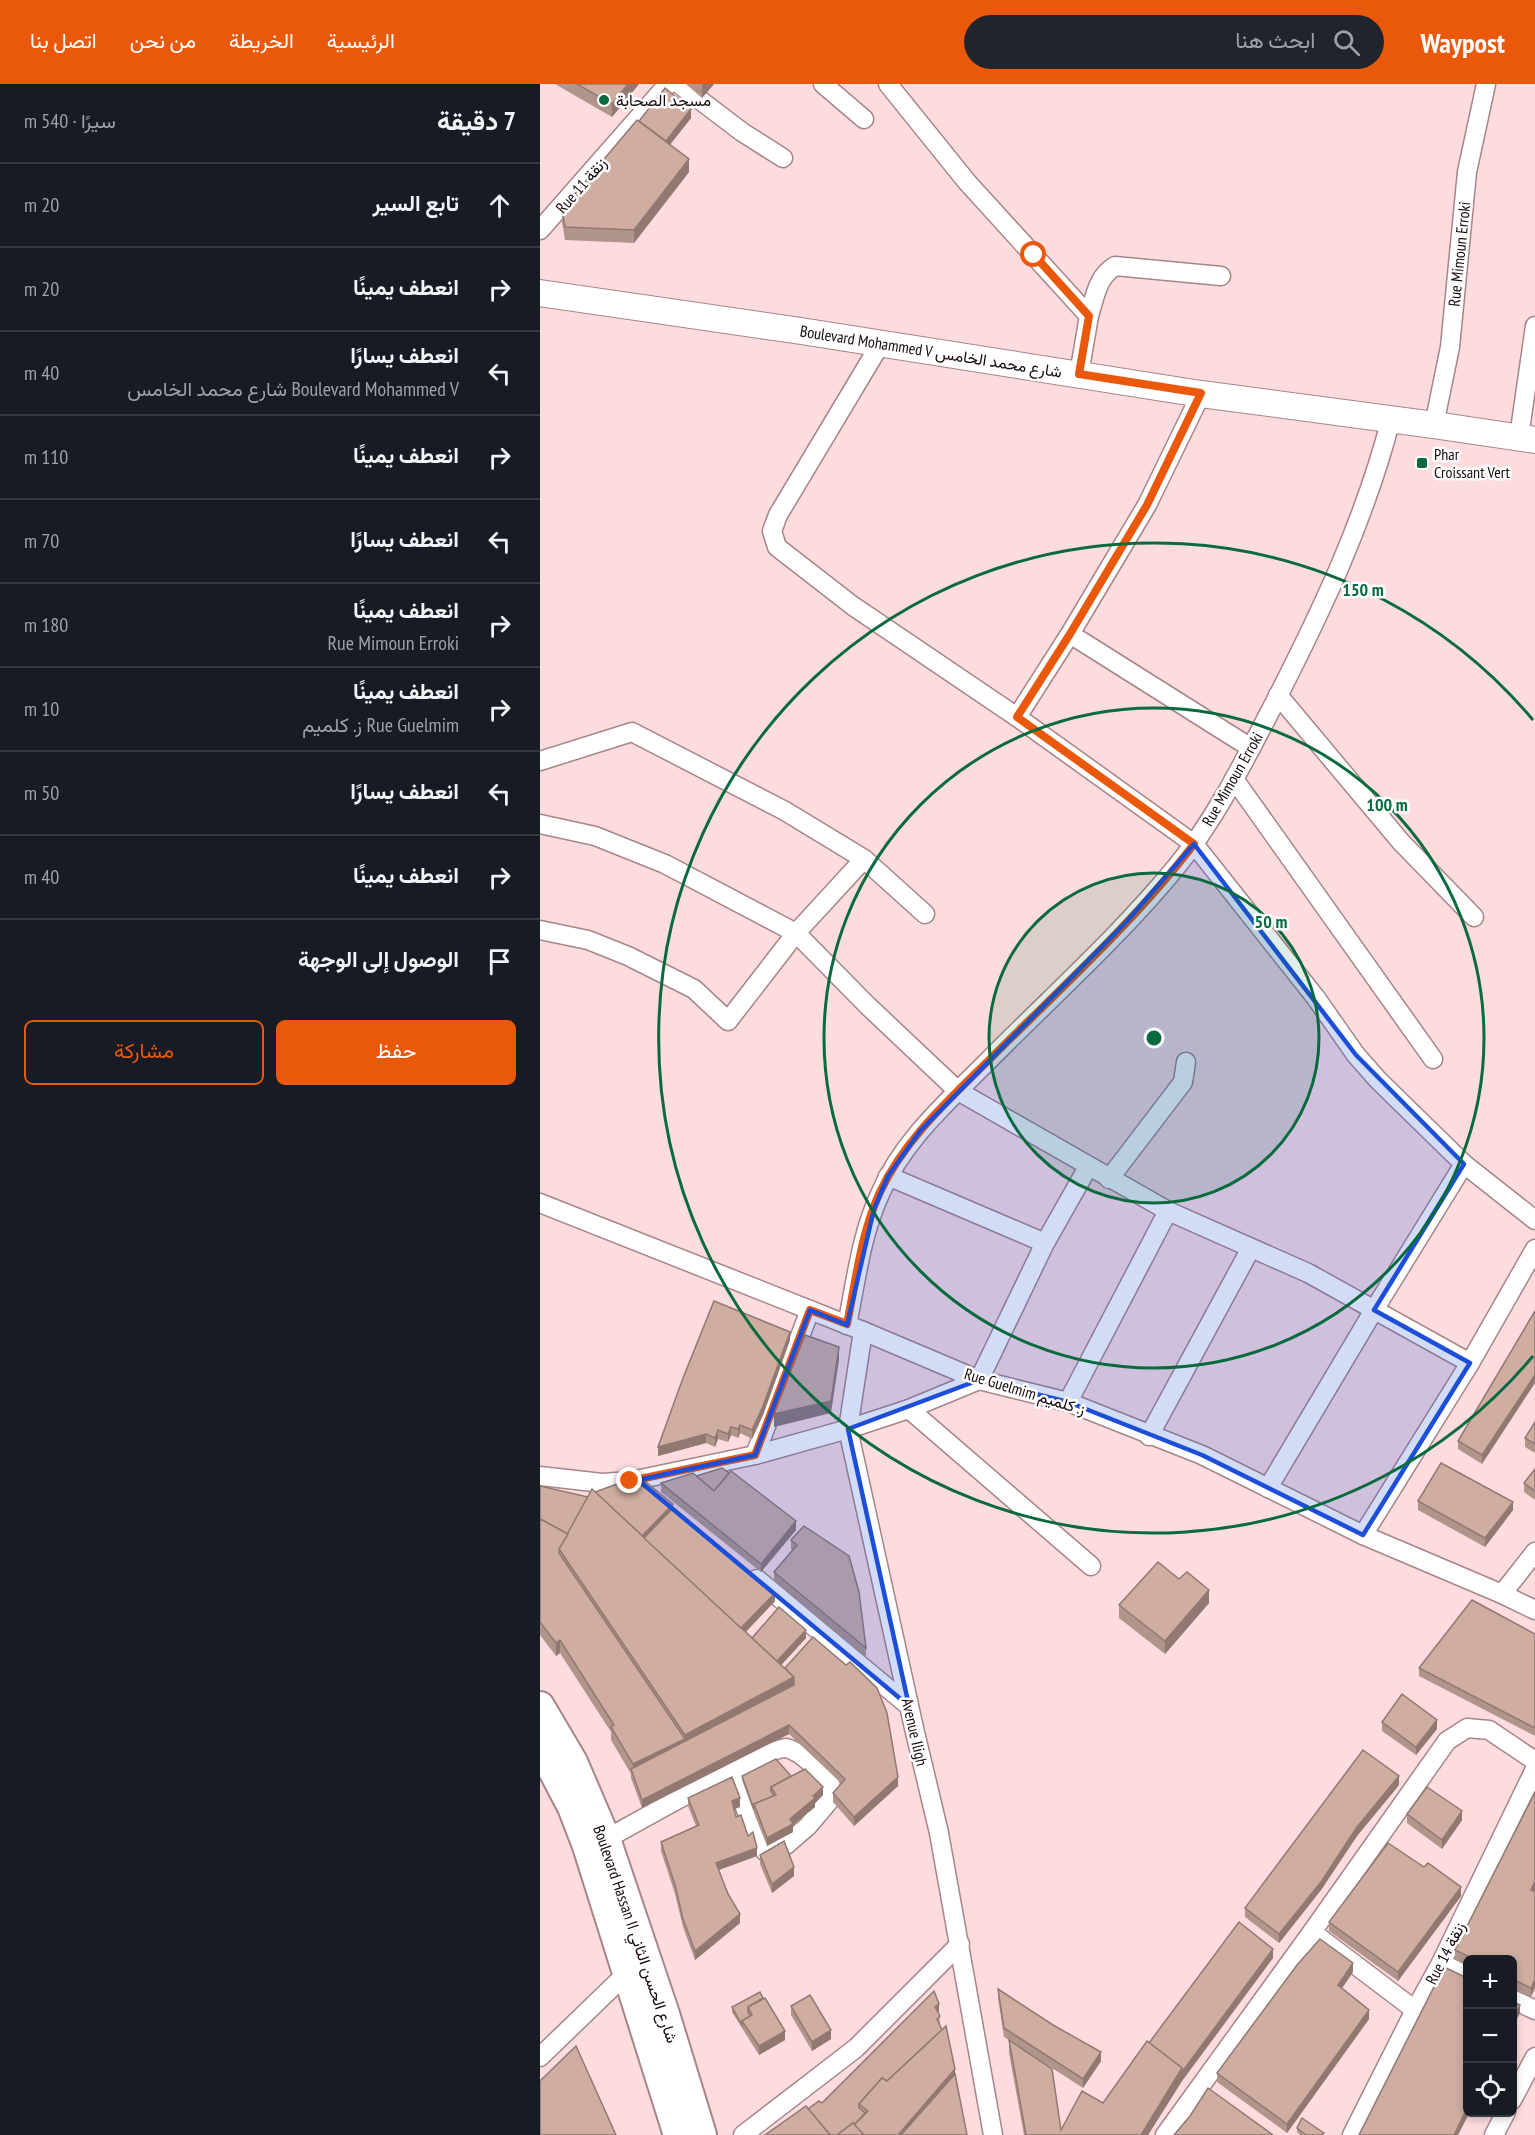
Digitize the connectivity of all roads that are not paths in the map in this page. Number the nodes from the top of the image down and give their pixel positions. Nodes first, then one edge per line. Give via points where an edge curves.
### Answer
1 (668, 84) edge
2 (679, 84) edge
3 (823, 84) edge
4 (888, 84) edge
5 (1481, 86) edge
6 (864, 120) dead end
7 (783, 158) dead end
8 (540, 230) edge
9 (1221, 276) dead end
10 (540, 293) edge
11 (1089, 316) junction
12 (1535, 326) edge
13 (881, 343) junction
14 (1079, 374) junction
15 (1201, 393) junction
16 (1391, 419) junction
17 (1434, 425) junction
18 (1527, 439) edge
19 (1070, 634) junction
20 (1278, 695) junction
21 (1017, 717) junction
22 (1251, 748) junction
23 (540, 761) edge
24 (1234, 779) junction
25 (540, 824) edge
26 (1194, 844) junction
27 (864, 859) junction
28 (925, 914) dead end
29 (1474, 917) dead end
30 (540, 930) edge
31 (796, 933) junction
32 (1433, 1059) dead end
33 (1186, 1062) dead end
34 (958, 1091) junction
35 (1464, 1164) junction
36 (1088, 1167) junction
37 (888, 1176) junction
38 (1109, 1179) junction
39 (540, 1203) edge
40 (1168, 1211) junction
41 (1535, 1220) edge
42 (1046, 1243) junction
43 (1251, 1248) junction
44 (1535, 1249) edge
45 (810, 1310) junction
46 (1374, 1310) junction
47 (855, 1328) junction
48 (1470, 1363) junction
49 (979, 1380) junction
50 (1068, 1402) junction
51 (909, 1409) junction
52 (848, 1429) junction
53 (1149, 1436) junction
54 (755, 1455) junction
55 (540, 1476) edge
56 (638, 1480) junction
57 (1268, 1488) junction
58 (656, 1495) edge
59 (1363, 1535) junction
60 (1535, 1552) edge
61 (1091, 1566) dead end
62 (747, 1571) edge
63 (1502, 1594) junction
64 (1535, 1610) edge
65 (540, 1706) edge
66 (909, 1706) junction
67 (540, 1746) edge
68 (1535, 1761) edge
69 (1535, 1769) edge
70 (731, 1772) junction
71 (606, 1839) junction
72 (1312, 1932) junction
73 (960, 1944) junction
74 (1441, 1963) junction
75 (628, 1972) junction
76 (1463, 1974) edge
77 (1517, 2001) edge
78 (1415, 2010) junction
79 (1535, 2010) edge
80 (540, 2057) edge
81 (1535, 2057) edge
82 (1517, 2091) edge
83 (1503, 2117) edge
84 (678, 2135) edge
85 (702, 2135) edge
86 (743, 2135) edge
87 (993, 2135) edge
88 (1165, 2135) edge
89 (1352, 2135) edge
90 (1494, 2135) edge

1 - 8 street, Rue 11 زنقة
2 - 7 street
3 - 6 street
4 - 11 street via 967,182
5 - 17 street, Rue Mimoun Erroki via 1467,172 1450,347
9 - 11 street via 1115,266 1100,280
10 - 13 main road, Boulevard Mohammed V شارع محمد الخامس
11 - 14 street
12 - 18 street
13 - 14 main road, Boulevard Mohammed V شارع محمد الخامس
13 - 21 street via 777,515 772,531 777,547 853,606
14 - 15 main road, Boulevard Mohammed V شارع محمد الخامس
15 - 16 main road, Boulevard Mohammed V شارع محمد الخامس
15 - 19 street via 1147,505
16 - 17 main road, Boulevard Mohammed V شارع محمد الخامس
16 - 20 street, Rue Mimoun Erroki via 1373,483 1337,576
17 - 18 main road, Boulevard Mohammed V شارع محمد الخامس
19 - 21 street
19 - 22 street
20 - 22 street, Rue Mimoun Erroki
20 - 29 street via 1401,842
21 - 26 street
22 - 24 street, Rue Mimoun Erroki
23 - 27 street via 632,732 785,811
24 - 26 street, Rue Mimoun Erroki
24 - 32 street
25 - 31 street via 595,836 665,864
26 - 34 street, Rue Mimoun Erroki via 1127,921
26 - 35 street via 1356,1055
27 - 28 street
27 - 31 street
30 - 31 street via 588,940 628,956 694,989 728,1021
31 - 34 street
33 - 38 street via 1183,1082
34 - 36 street
34 - 37 street, Rue Mimoun Erroki via 920,1131
35 - 41 street
35 - 46 street
36 - 38 street
36 - 42 street
37 - 42 street
37 - 47 street, Rue Mimoun Erroki via 868,1226
38 - 40 street
39 - 45 street, Rue Guelmim ز. كلميم
40 - 43 street
40 - 50 street
42 - 49 street
43 - 46 street via 1308,1273
43 - 53 street
44 - 48 street
45 - 47 street, Rue Guelmim ز. كلميم
45 - 54 street
46 - 48 street
46 - 57 street
47 - 49 street, Rue Guelmim ز. كلميم
47 - 52 street, Avenue Iligh
48 - 59 street
49 - 50 street, Rue Guelmim ز. كلميم
49 - 51 street
50 - 53 street, Rue Guelmim ز. كلميم
51 - 52 street
51 - 61 street
52 - 54 street
52 - 66 street, Avenue Iligh
53 - 57 street, Rue Guelmim ز. كلميم via 1202,1455
54 - 56 street
55 - 56 street via 603,1483
56 - 58 street
57 - 59 street, Rue Guelmim ز. كلميم
59 - 63 street, Rue Guelmim ز. كلميم
60 - 63 street
62 - 66 street
63 - 64 street, Rue Guelmim ز. كلميم
65 - 71 main road, Boulevard Hassan II شارع الحسن الثاني via 573,1762
66 - 73 street, Avenue Iligh
67 - 75 main road, Boulevard Hassan II شارع الحسن الثاني via 572,1807
68 - 72 street via 1489,1730 1467,1728 1447,1741
69 - 74 street, Rue 14 زنقة
70 - 70 street via 770,1752 783,1748 796,1751 831,1786 829,1801 786,1845 767,1853 760,1845
70 - 71 street
71 - 85 main road, Boulevard Hassan II شارع الحسن الثاني
72 - 78 street
72 - 88 street
73 - 86 street via 856,2048
73 - 87 street, Avenue Iligh
74 - 76 street
74 - 78 street, Rue 14 زنقة
75 - 80 street
75 - 84 main road, Boulevard Hassan II شارع الحسن الثاني
77 - 79 street
78 - 89 street, Rue 14 زنقة
81 - 82 street
83 - 90 street

